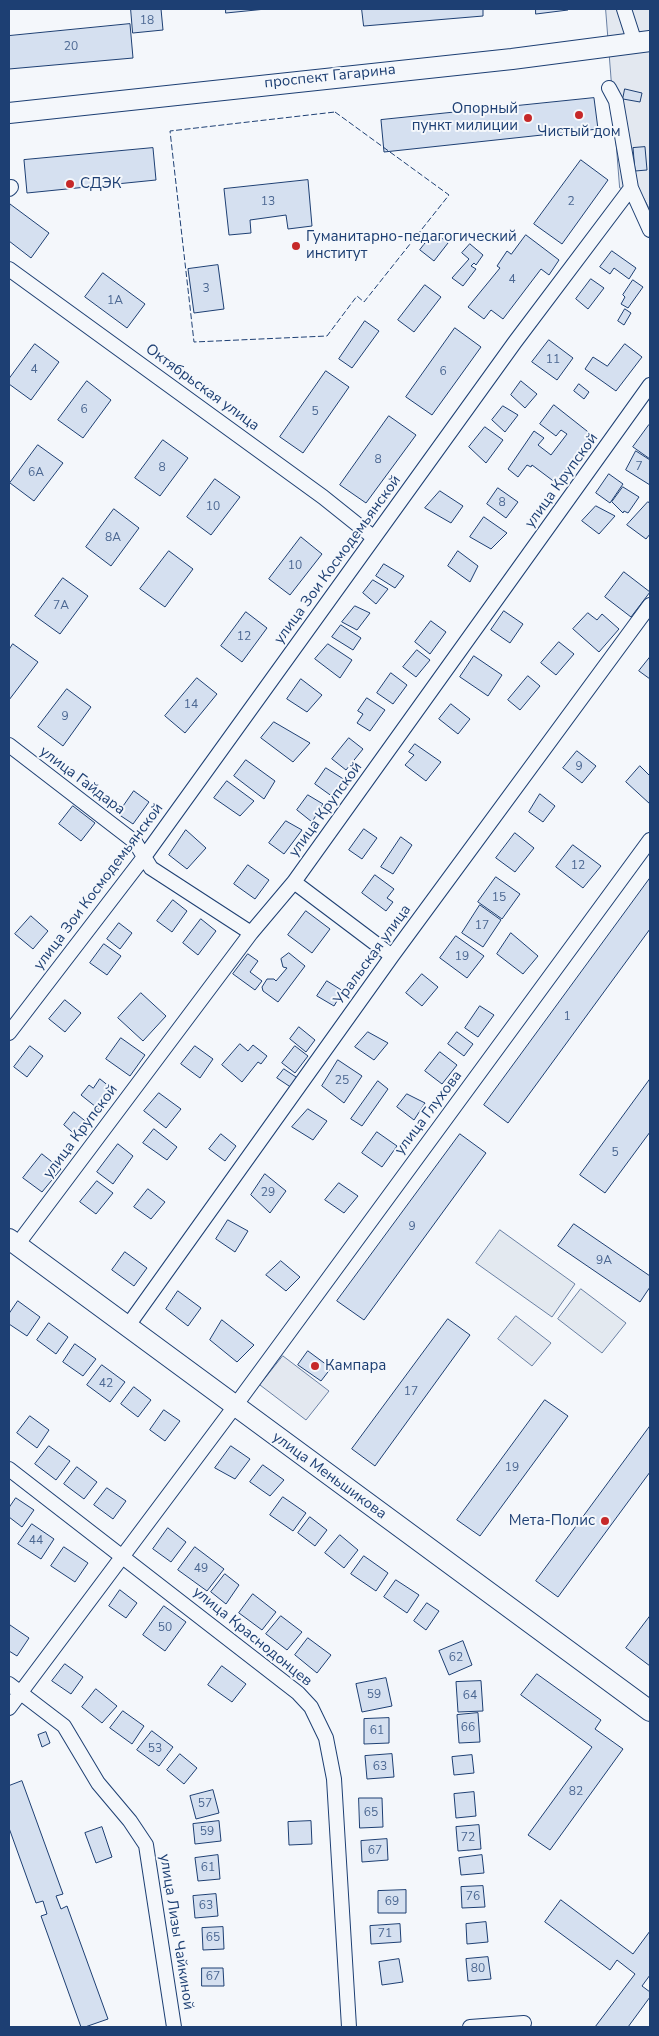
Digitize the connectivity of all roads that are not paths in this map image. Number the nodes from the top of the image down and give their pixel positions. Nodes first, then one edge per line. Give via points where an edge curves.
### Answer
1 (624, 9) edge
2 (642, 42) edge
3 (608, 88) dead end
4 (9, 113) edge
5 (631, 188) junction
6 (650, 230) edge
7 (9, 269) edge
8 (650, 385) edge
9 (373, 537) junction
10 (650, 605) edge
11 (9, 745) edge
12 (650, 840) edge
13 (144, 857) junction
14 (294, 882) junction
15 (251, 933) junction
16 (392, 956) junction
17 (9, 1033) edge
18 (13, 1242) edge
19 (127, 1327) junction
20 (235, 1406) junction
21 (9, 1469) edge
22 (124, 1556) junction
23 (9, 1684) edge
24 (21, 1693) junction
25 (9, 1708) edge
26 (650, 1711) edge
27 (524, 2023) dead end
28 (174, 2027) edge
29 (348, 2027) edge
30 (470, 2027) edge

1 - 2 street
2 - 4 street, проспект Гагарина
3 - 5 street via 616,101
5 - 6 street
5 - 9 street, улица Зои Космодемьянской
7 - 9 street, Октябрьская улица
8 - 14 street, улица Крупской
9 - 13 street, улица Зои Космодемьянской
10 - 16 street, Уральская улица
11 - 13 street, улица Гайдара via 135,842
12 - 20 street, улица Глухова
13 - 15 street, улица Гайдара via 151,868
13 - 17 street, улица Зои Космодемьянской
14 - 15 street, улица Крупской
14 - 16 street
15 - 18 street, улица Крупской
16 - 19 street, Уральская улица
18 - 19 street, улица Меньшикова
19 - 20 street, улица Меньшикова
20 - 22 street, улица Глухова
20 - 26 street, улица Меньшикова
21 - 22 street, улица Краснодонцев
22 - 24 street, улица Глухова
22 - 29 street, улица Краснодонцев via 298,1693 326,1738 334,1779
23 - 24 street, улица Лизы Чайкиной
24 - 25 street, улица Глухова
24 - 28 street, улица Лизы Чайкиной via 64,1726 98,1783 146,1845
27 - 30 street

